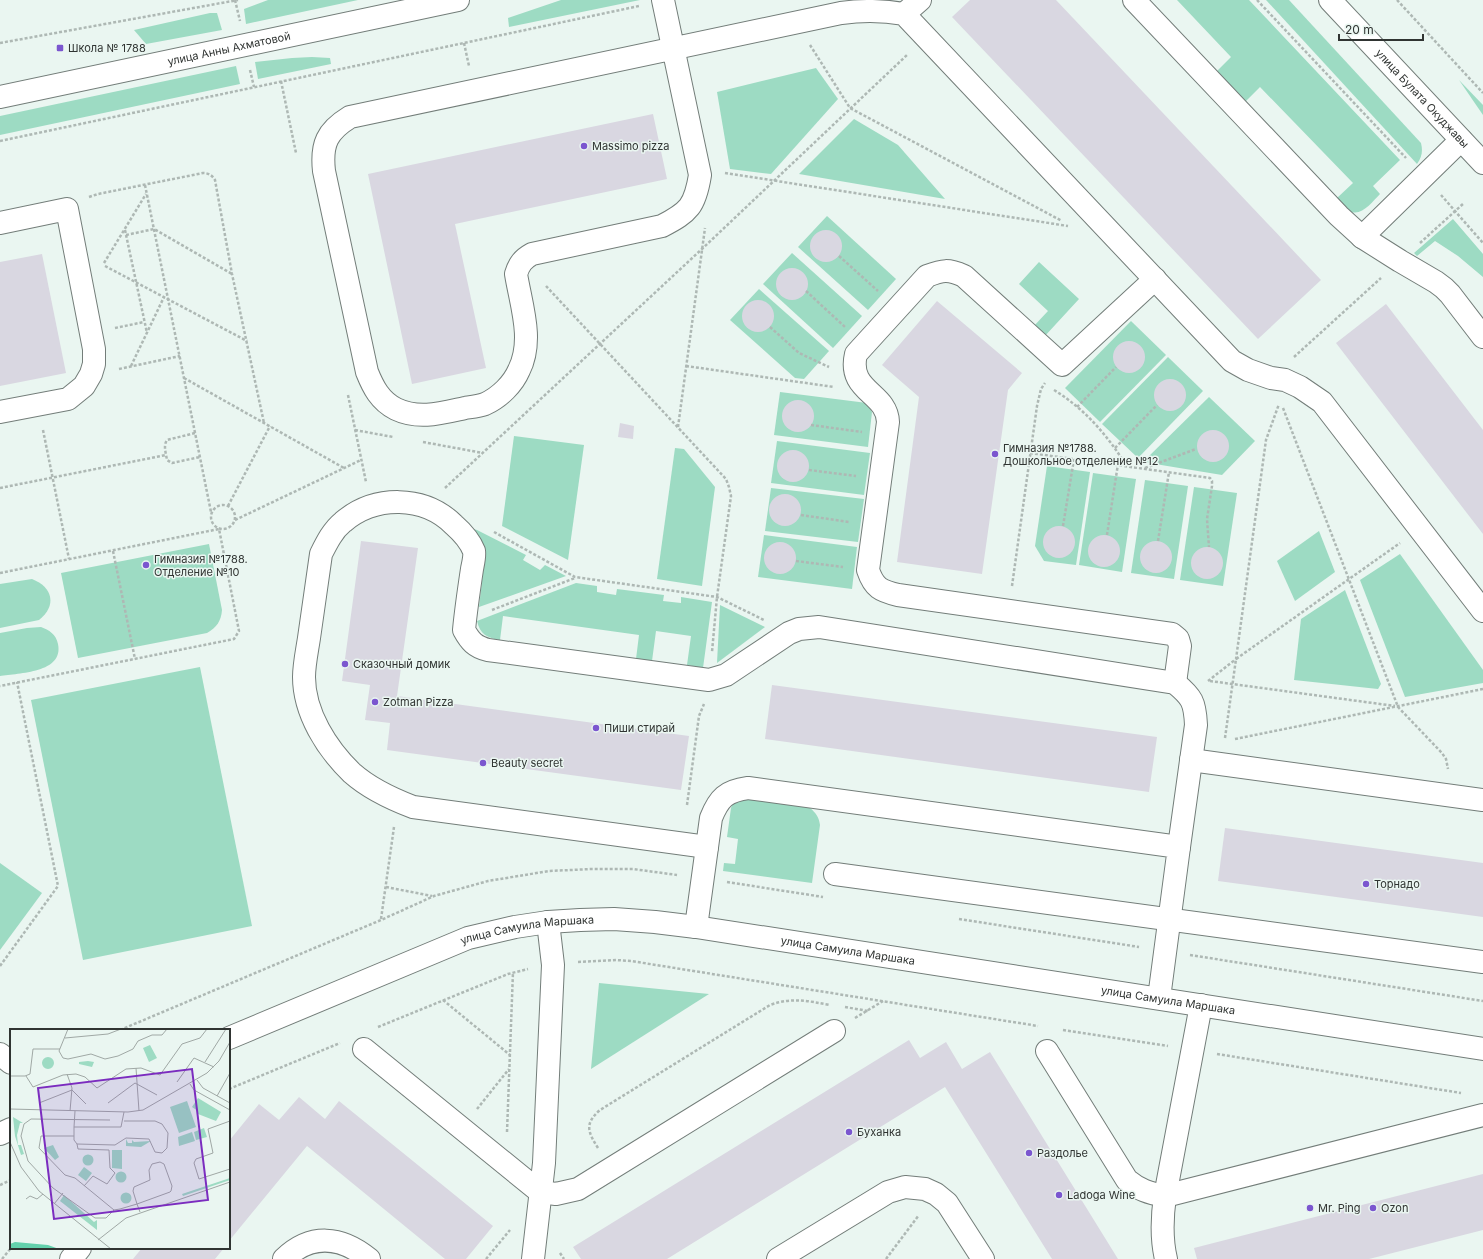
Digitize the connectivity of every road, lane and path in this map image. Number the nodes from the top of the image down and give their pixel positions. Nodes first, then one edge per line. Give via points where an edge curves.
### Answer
1 (237, 0) edge
2 (458, 0) edge
3 (663, 0) edge
4 (1134, 0) edge
5 (1257, 0) edge
6 (1330, 0) edge
7 (1397, 0) edge
8 (912, 7) edge
9 (240, 23) dead end
10 (796, 23) junction
11 (926, 37) junction
12 (0, 43) edge
13 (673, 48) junction
14 (249, 64) dead end
15 (254, 87) junction
16 (1483, 92) edge
17 (0, 97) edge
18 (850, 108) junction
19 (1461, 140) junction
20 (0, 141) edge
21 (1483, 163) edge
22 (699, 169) junction
23 (1423, 177) junction
24 (773, 181) junction
25 (145, 185) junction
26 (147, 193) junction
27 (1464, 203) dead end
28 (67, 209) junction
29 (1456, 211) junction
30 (0, 223) edge
31 (154, 229) junction
32 (125, 230) junction
33 (126, 235) junction
34 (1362, 237) junction
35 (1483, 244) edge
36 (703, 248) junction
37 (840, 256) dead end
38 (522, 261) junction
39 (1400, 261) junction
40 (232, 274) junction
41 (1154, 279) junction
42 (136, 282) junction
43 (806, 291) dead end
44 (164, 297) junction
45 (169, 300) junction
46 (898, 309) junction
47 (770, 327) dead end
48 (146, 333) junction
49 (1483, 337) edge
50 (247, 341) junction
51 (600, 344) junction
52 (865, 345) junction
53 (180, 356) junction
54 (131, 366) junction
55 (686, 366) junction
56 (1116, 367) dead end
57 (855, 371) junction
58 (91, 374) junction
59 (184, 378) junction
60 (1271, 378) junction
61 (820, 384) dead end
62 (1044, 384) dead end
63 (1038, 396) dead end
64 (38, 405) junction
65 (1157, 405) dead end
66 (1077, 407) junction
67 (0, 412) edge
68 (264, 423) junction
69 (811, 425) dead end
70 (270, 426) junction
71 (678, 427) junction
72 (355, 430) dead end
73 (195, 433) junction
74 (886, 435) junction
75 (1115, 448) junction
76 (1196, 449) dead end
77 (1030, 453) junction
78 (166, 455) junction
79 (200, 457) junction
80 (1074, 458) junction
81 (361, 460) junction
82 (1118, 464) junction
83 (1126, 466) junction
84 (344, 468) junction
85 (1145, 468) junction
86 (809, 470) dead end
87 (1169, 472) junction
88 (53, 478) junction
89 (880, 479) junction
90 (0, 488) edge
91 (440, 493) dead end
92 (228, 506) junction
93 (371, 506) junction
94 (211, 512) junction
95 (801, 515) dead end
96 (235, 520) junction
97 (874, 525) junction
98 (1064, 526) dead end
99 (219, 529) junction
100 (488, 529) dead end
101 (1420, 529) junction
102 (1106, 535) dead end
103 (1158, 541) dead end
104 (1209, 546) dead end
105 (113, 551) junction
106 (69, 559) junction
107 (796, 561) dead end
108 (868, 570) junction
109 (0, 573) edge
110 (575, 577) junction
111 (1349, 579) junction
112 (717, 597) junction
113 (1009, 610) junction
114 (1483, 610) edge
115 (465, 619) junction
116 (781, 637) junction
117 (135, 659) junction
118 (1236, 659) junction
119 (709, 680) junction
120 (1208, 680) junction
121 (17, 682) junction
122 (1232, 684) junction
123 (0, 686) edge
124 (1182, 689) junction
125 (1483, 690) edge
126 (1398, 707) junction
127 (1191, 760) junction
128 (1444, 795) junction
129 (1483, 800) edge
130 (398, 801) junction
131 (682, 844) junction
132 (707, 847) junction
133 (1179, 847) junction
134 (835, 874) dead end
135 (702, 878) junction
136 (386, 887) junction
137 (434, 896) junction
138 (828, 898) dead end
139 (953, 918) dead end
140 (1170, 919) junction
141 (381, 920) junction
142 (548, 922) junction
143 (696, 928) junction
144 (1165, 951) junction
145 (1483, 962) edge
146 (0, 966) edge
147 (553, 966) junction
148 (520, 970) dead end
149 (513, 972) dead end
150 (1159, 998) junction
151 (443, 1000) dead end
152 (883, 1001) junction
153 (1483, 1001) edge
154 (1201, 1005) junction
155 (837, 1006) dead end
156 (845, 1007) dead end
157 (868, 1011) junction
158 (1046, 1027) dead end
159 (122, 1029) edge
160 (1061, 1029) dead end
161 (834, 1031) joint
162 (230, 1038) edge
163 (1483, 1048) edge
164 (364, 1049) dead end
165 (1193, 1050) junction
166 (1047, 1051) dead end
167 (0, 1054) edge
168 (510, 1055) junction
169 (10, 1063) edge
170 (510, 1069) junction
171 (1468, 1094) dead end
172 (1483, 1115) edge
173 (461, 1128) junction
174 (10, 1129) edge
175 (0, 1134) edge
176 (506, 1165) junction
177 (611, 1169) junction
178 (10, 1180) edge
179 (0, 1185) edge
180 (540, 1192) junction
181 (936, 1194) junction
182 (1164, 1196) junction
183 (10, 1249) edge
184 (79, 1249) edge
185 (2, 1259) edge
186 (71, 1259) edge
187 (284, 1259) edge
188 (369, 1259) edge
189 (533, 1259) edge
190 (778, 1259) edge
191 (886, 1259) edge
192 (983, 1259) edge
193 (1166, 1259) edge

1 - 9 path
1 - 12 path
2 - 17 street, улица Анны Ахматовой
3 - 13 street
3 - 15 path
4 - 34 street via 1339,216
5 - 23 path
6 - 19 street, улица Булата Окуджавы
7 - 16 path
8 - 10 street via 861,10
8 - 11 street
10 - 13 street
10 - 18 path
11 - 18 path
11 - 41 street
13 - 22 street
13 - 38 street via 350,116 330,133 324,144 322,156 324,171 367,372 375,390 385,402 414,415 431,415 485,404 500,395 520,369 526,352 526,332 516,274
14 - 15 path
15 - 20 path
18 - 24 path
18 - 24 path via 1073,227
19 - 21 street, улица Булата Окуджавы
19 - 23 street
22 - 24 path
22 - 38 street via 698,192 690,206 681,216 662,226 532,254
23 - 29 path
23 - 34 street
24 - 36 path
25 - 26 path
25 - 28 path via 98,194
25 - 40 path via 203,173 213,177
26 - 31 path
26 - 32 path
27 - 29 path
28 - 30 street
28 - 58 street via 94,348
29 - 35 path
29 - 39 path
31 - 33 path
31 - 40 path
31 - 45 path
32 - 33 path
32 - 42 path via 103,265
33 - 42 path
34 - 39 street
36 - 51 path
36 - 55 path
37 - 46 path
38 - 51 path
39 - 49 street via 1444,288
39 - 60 path
40 - 50 path
41 - 46 street via 1062,365 964,276 952,271 927,276
41 - 60 street via 1232,361
42 - 44 path
42 - 48 path
43 - 52 path
44 - 45 path
44 - 48 path
45 - 50 path
45 - 53 path
46 - 52 street
47 - 57 path via 799,353 830,367
48 - 54 path
50 - 68 path
51 - 71 path
51 - 91 path
52 - 57 street via 856,354
53 - 54 path
53 - 59 path
54 - 58 path
55 - 61 path
55 - 71 path
56 - 66 path
57 - 74 street via 861,384 885,408 888,415
58 - 64 street via 84,386 68,398
59 - 68 path
59 - 73 path
60 - 101 street via 1285,380 1300,387 1322,402
62 - 66 path
63 - 77 path
64 - 67 street
64 - 88 path
65 - 75 path
66 - 75 path via 1094,422
68 - 70 path
69 - 74 path
70 - 84 path
70 - 92 path
71 - 112 path via 726,479 729,487 730,504
72 - 81 path
73 - 78 path via 167,440
73 - 79 path
74 - 89 street
75 - 83 path
76 - 85 path
77 - 80 path
77 - 113 path
78 - 79 path via 167,460 172,463
78 - 88 path
79 - 94 path
80 - 82 path
80 - 98 path
81 - 84 path
81 - 93 path
82 - 83 path
82 - 102 path
83 - 85 path
84 - 96 path
85 - 87 path
86 - 89 path
87 - 103 path
87 - 104 path via 1204,476 1212,481 1207,519
88 - 90 path
88 - 106 path
89 - 97 street
92 - 94 path via 216,507
92 - 96 path via 234,512
93 - 115 street via 401,501 425,506 448,519 464,535 474,552
93 - 130 street via 342,522 330,536 321,554 304,677 307,702 330,748 353,773 378,791
94 - 99 path via 212,524
95 - 97 path
96 - 99 path via 229,528
97 - 108 street
99 - 105 path
99 - 117 path via 238,625 237,635 229,640
100 - 110 path
101 - 111 path
101 - 114 street
105 - 106 path
105 - 117 path
106 - 109 path
107 - 108 path
108 - 113 street via 871,580 886,592
110 - 112 path
110 - 115 path
111 - 118 path
111 - 118 path via 1280,400 1266,440
111 - 126 path
112 - 116 path via 762,618
112 - 119 path
113 - 124 street via 1172,634 1178,639 1180,646
115 - 119 street via 464,630 469,639 474,645 488,650
116 - 119 street via 726,675
116 - 124 street via 799,629 819,627
117 - 121 path
118 - 120 path
118 - 122 path
119 - 131 path via 707,698 699,716
120 - 122 path
120 - 124 path
121 - 123 path
121 - 146 path via 58,886
122 - 126 path
122 - 126 path via 1224,741
124 - 127 street via 1196,710
125 - 126 path
126 - 128 path via 1446,759 1448,770
127 - 128 street
127 - 133 street
128 - 129 street
130 - 131 street via 413,807
130 - 136 path
131 - 132 street
132 - 133 street via 711,818 716,804 736,790 748,788
132 - 135 street
133 - 140 street
134 - 140 street
135 - 137 path via 633,868 549,871 488,881
135 - 138 path
135 - 143 street
136 - 137 path
136 - 141 path
137 - 141 path
139 - 144 path
140 - 144 street
140 - 145 street
141 - 159 path
142 - 143 street, улица Самуила Маршака via 614,919
142 - 147 street
142 - 162 street, улица Самуила Маршака via 468,938
143 - 150 street, улица Самуила Маршака
144 - 150 street
144 - 153 path
147 - 148 path
147 - 152 path via 596,960 631,961
147 - 180 street via 544,1163
149 - 168 path
150 - 154 street, улица Самуила Маршака
151 - 168 path
152 - 157 path
152 - 158 path
154 - 163 street, улица Самуила Маршака
154 - 165 street
155 - 177 path via 799,1000 780,1001 770,1005 600,1110 592,1117 589,1126 590,1136
156 - 157 path
157 - 161 path
160 - 165 path
161 - 177 street
164 - 173 street
165 - 171 path
165 - 182 street
166 - 182 street via 1127,1180 1136,1188
167 - 169 street
168 - 170 path
170 - 173 path
170 - 176 path
172 - 182 street
173 - 176 street
174 - 175 street
176 - 180 street
177 - 180 street via 578,1189 556,1194
178 - 179 path
180 - 189 street
181 - 190 street via 925,1189 905,1187 888,1192
181 - 191 path
181 - 192 street via 947,1203
182 - 193 street via 1162,1224
183 - 185 path
184 - 186 street
187 - 188 street via 294,1250 313,1242 327,1241 342,1243

